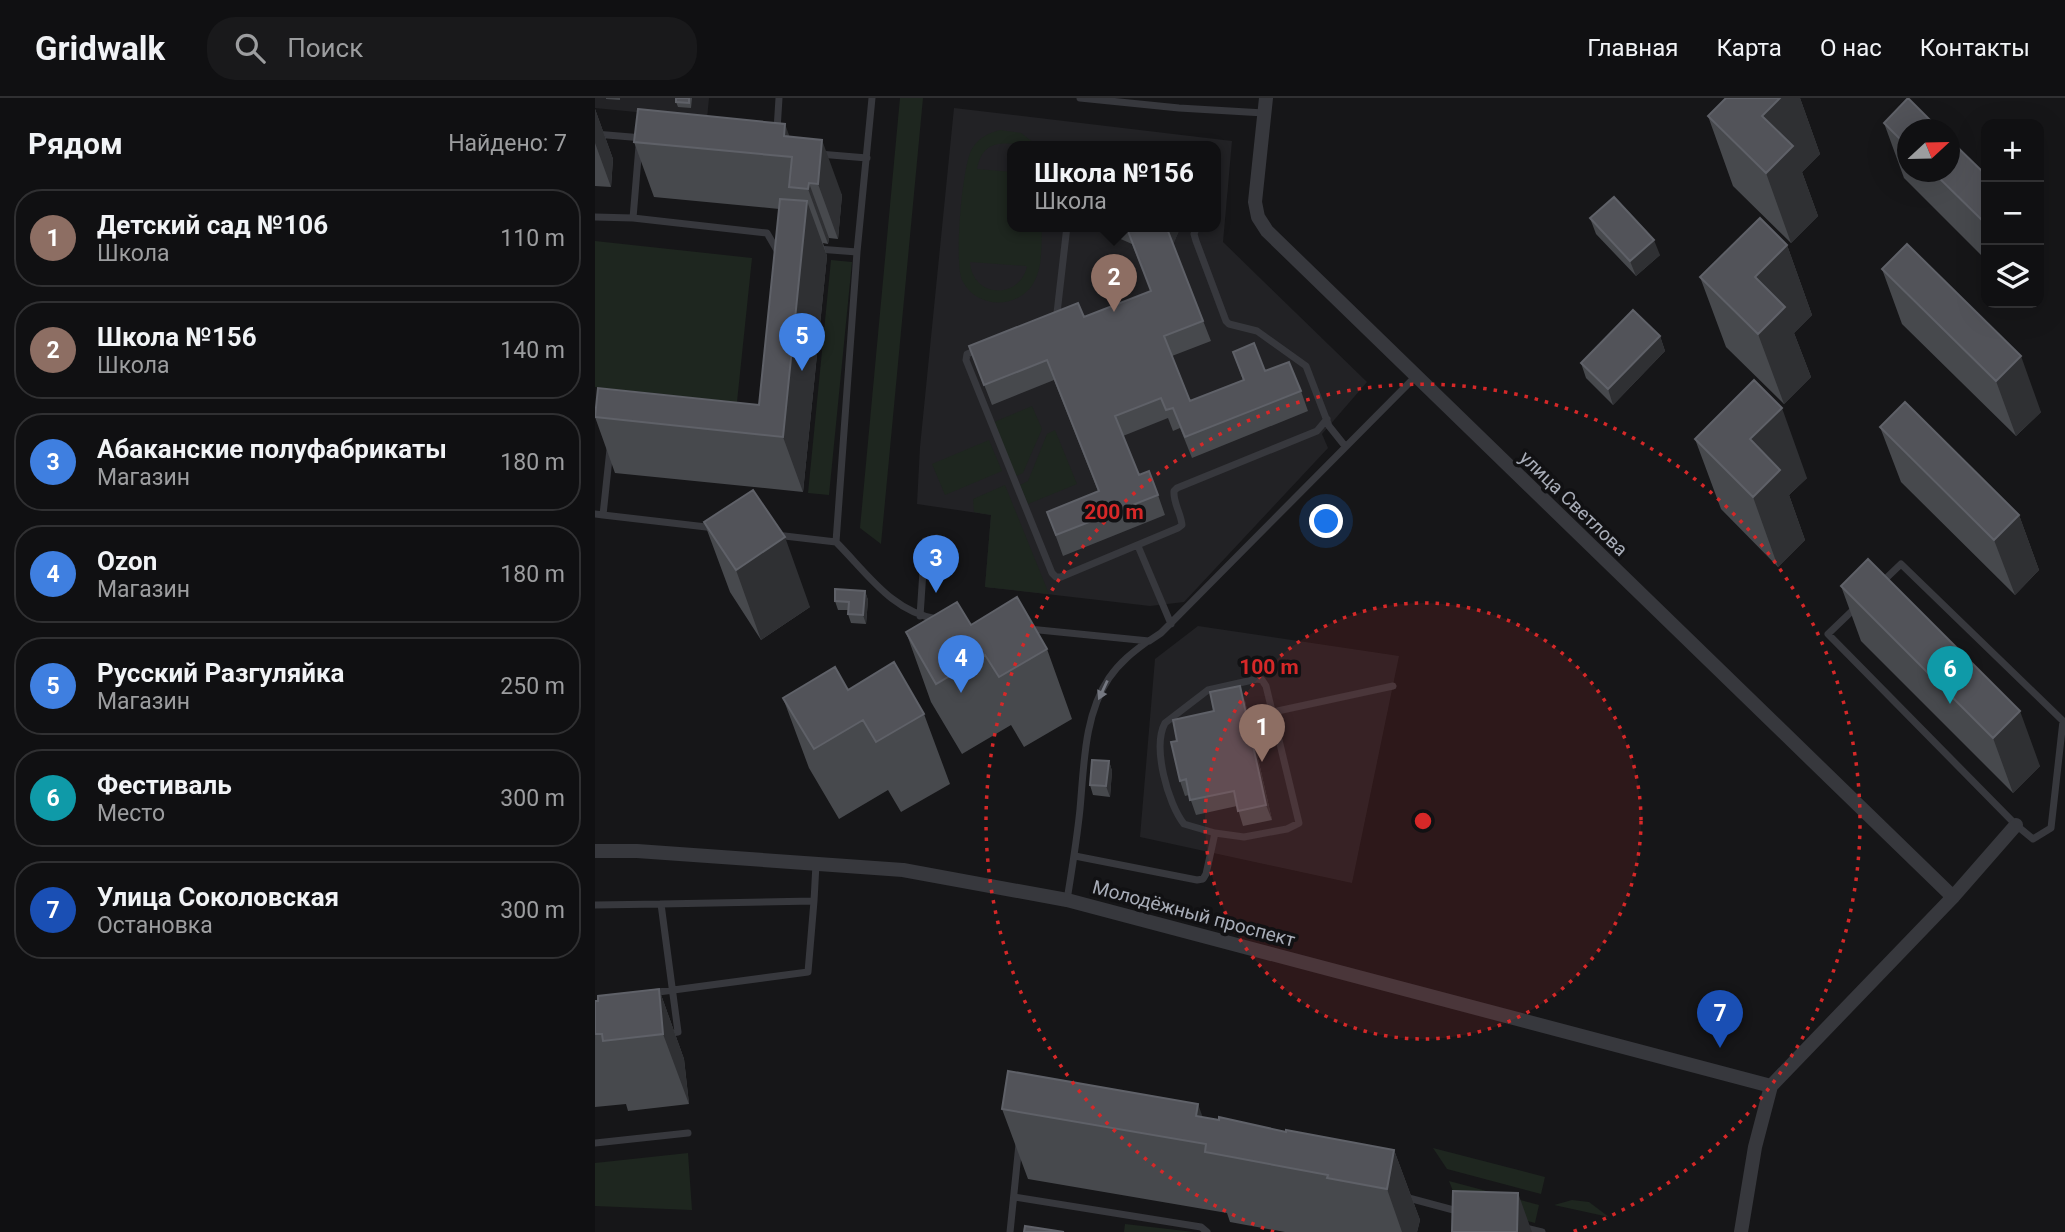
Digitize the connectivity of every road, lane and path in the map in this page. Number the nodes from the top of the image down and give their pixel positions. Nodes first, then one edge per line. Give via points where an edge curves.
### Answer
1 (779, 98) edge
2 (872, 98) edge
3 (1080, 98) edge
4 (1179, 98) edge
5 (1266, 106) edge
6 (1179, 108) junction
7 (595, 134) edge
8 (639, 138) junction
9 (776, 138) edge
10 (652, 139) edge
11 (815, 154) edge
12 (867, 158) junction
13 (595, 217) edge
14 (633, 218) junction
15 (1065, 232) edge
16 (1194, 232) edge
17 (776, 246) junction
18 (789, 247) edge
19 (803, 248) edge
20 (857, 252) junction
21 (777, 264) edge
22 (1051, 320) edge
23 (991, 344) edge
24 (1416, 376) junction
25 (1327, 419) junction
26 (612, 437) edge
27 (1345, 446) junction
28 (599, 514) edge
29 (717, 528) edge
30 (770, 534) edge
31 (937, 538) dead end
32 (836, 542) junction
33 (1138, 546) junction
34 (920, 616) junction
35 (948, 620) edge
36 (1171, 624) junction
37 (1015, 628) edge
38 (1149, 640) junction
39 (1393, 687) dead end
40 (1273, 712) junction
41 (2064, 719) edge
42 (2016, 825) junction
43 (1215, 833) junction
44 (595, 851) edge
45 (1075, 856) junction
46 (816, 863) junction
47 (1953, 897) junction
48 (1067, 900) junction
49 (814, 901) junction
50 (661, 904) junction
51 (595, 905) edge
52 (672, 991) junction
53 (647, 994) edge
54 (651, 1035) edge
55 (1771, 1086) junction
56 (688, 1133) dead end
57 (1020, 1134) edge
58 (595, 1143) edge
59 (1396, 1195) edge
60 (1014, 1197) junction
61 (1467, 1223) edge
62 (1515, 1225) edge
63 (1010, 1232) edge
64 (1207, 1232) edge
65 (1542, 1232) edge
66 (1741, 1232) edge

1 - 9 lane
2 - 12 lane
3 - 6 lane
4 - 6 lane
5 - 6 lane
5 - 24 street, улица Светлова via 1255,202 1258,217
7 - 8 lane
8 - 10 lane
8 - 14 lane
11 - 12 lane
12 - 20 lane
13 - 14 lane
14 - 17 lane via 767,233
15 - 22 lane via 1057,313
16 - 25 lane via 1226,321 1257,331 1306,366
17 - 18 lane
17 - 21 lane
19 - 20 lane
20 - 32 lane
23 - 33 lane via 967,354 965,360 1052,573 1061,577
24 - 27 lane
24 - 47 street, улица Светлова
25 - 27 lane
25 - 33 lane via 1317,431 1177,488 1173,497 1182,525
26 - 28 lane
27 - 36 lane
28 - 29 lane
30 - 32 lane
31 - 34 lane via 925,541
32 - 34 lane via 887,597
33 - 36 lane
34 - 35 lane
36 - 38 lane
37 - 38 lane
38 -> 45 lane via 1114,671 1095,709
39 - 40 lane
40 - 43 lane via 1299,823 1244,837
40 - 43 lane via 1266,686 1257,679 1208,690 1163,726 1161,755 1169,797 1184,824
41 - 42 lane via 2051,828 2033,839
41 - 42 lane via 1902,564 1828,634
42 - 47 street
43 - 45 lane via 1206,874 1197,880
44 - 46 street, Молодёжный проспект
45 - 48 lane
46 - 48 street, Молодёжный проспект via 903,870
46 - 49 lane
47 - 55 street
48 - 55 street, Молодёжный проспект
49 - 50 lane
49 - 52 lane via 808,972
50 - 51 lane
50 - 52 lane
52 - 53 lane
52 - 54 lane via 678,1032
55 - 66 street
56 - 58 lane
57 - 60 lane
59 - 61 lane via 1467,1213
60 - 63 lane
60 - 64 lane via 1201,1227
62 - 65 lane

